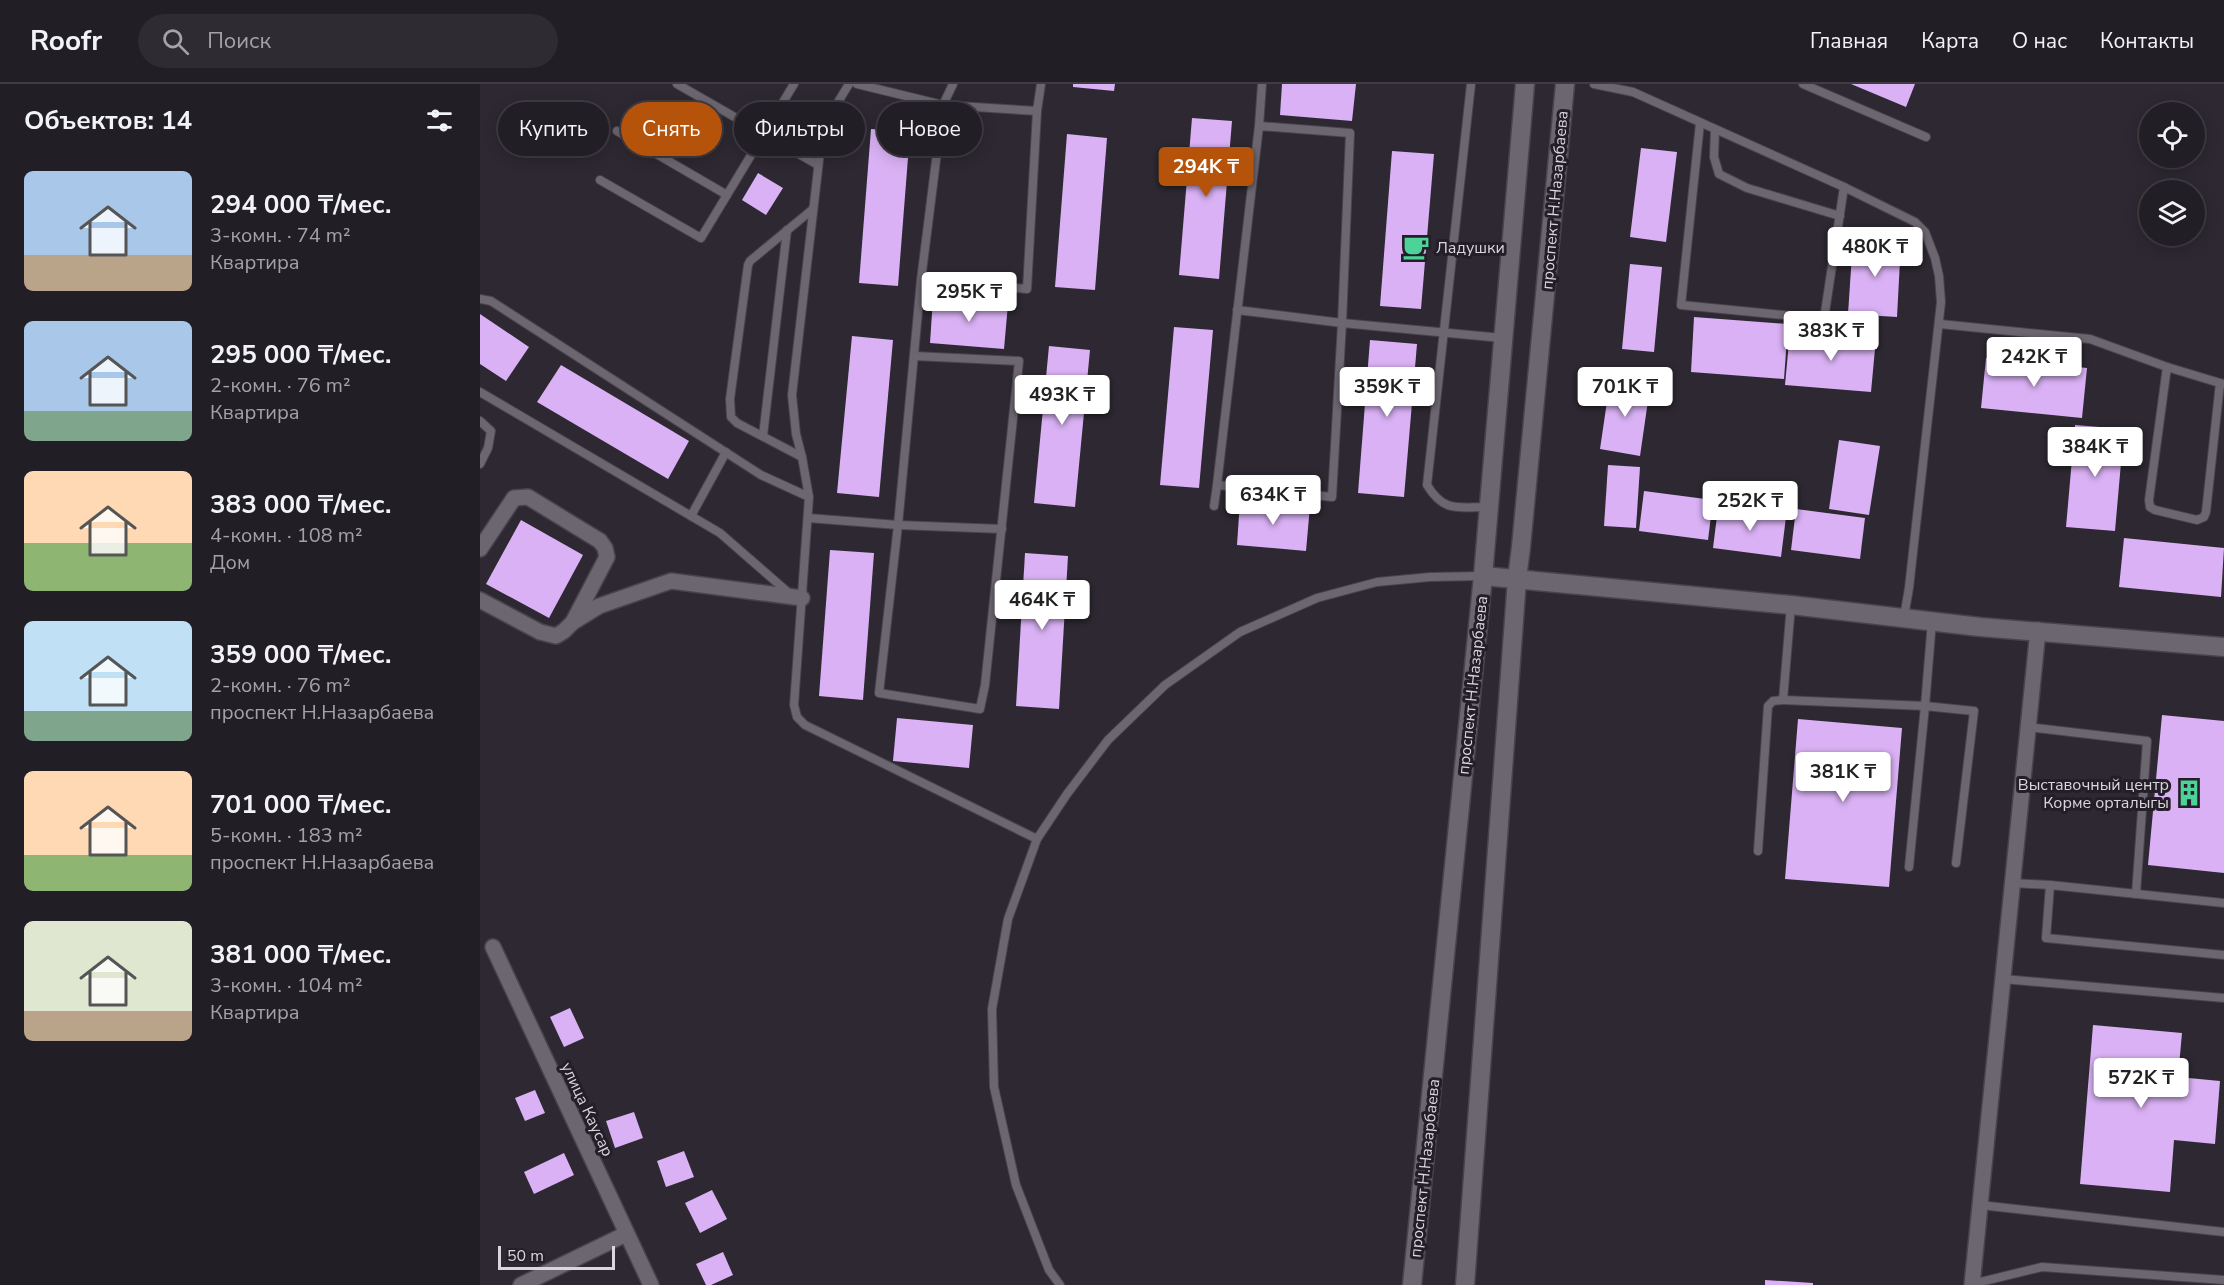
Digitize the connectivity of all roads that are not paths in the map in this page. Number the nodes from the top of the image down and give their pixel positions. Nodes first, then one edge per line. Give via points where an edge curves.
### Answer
1 (677, 84) edge
2 (794, 84) edge
3 (849, 84) edge
4 (857, 84) edge
5 (953, 84) edge
6 (1041, 84) edge
7 (1262, 84) edge
8 (1471, 84) edge
9 (1525, 84) edge
10 (1565, 84) edge
11 (1594, 84) edge
12 (1803, 84) edge
13 (783, 102) edge
14 (930, 102) edge
15 (944, 102) edge
16 (982, 108) edge
17 (1037, 111) junction
18 (734, 117) edge
19 (1700, 123) junction
20 (1259, 126) junction
21 (1714, 129) junction
22 (617, 131) dead end
23 (1926, 137) dead end
24 (750, 156) edge
25 (802, 156) edge
26 (936, 156) edge
27 (818, 165) junction
28 (600, 180) dead end
29 (1844, 187) junction
30 (727, 195) junction
31 (813, 209) junction
32 (1840, 216) junction
33 (787, 230) junction
34 (921, 280) junction
35 (480, 299) edge
36 (1237, 310) junction
37 (1342, 323) junction
38 (1940, 324) junction
39 (1443, 333) junction
40 (1504, 338) junction
41 (914, 356) junction
42 (2167, 367) junction
43 (2222, 383) edge
44 (480, 392) edge
45 (480, 421) edge
46 (763, 436) junction
47 (726, 452) junction
48 (802, 457) junction
49 (480, 464) edge
50 (1217, 485) junction
51 (809, 497) junction
52 (1214, 506) dead end
53 (1489, 507) junction
54 (691, 516) junction
55 (808, 518) junction
56 (898, 525) junction
57 (1002, 529) junction
58 (480, 549) edge
59 (1483, 576) junction
60 (1517, 579) junction
61 (797, 596) junction
62 (480, 600) edge
63 (1791, 605) junction
64 (1904, 618) junction
65 (1932, 620) junction
66 (573, 622) junction
67 (2038, 630) junction
68 (2224, 647) edge
69 (1783, 700) junction
70 (1925, 706) junction
71 (2028, 728) junction
72 (1037, 839) junction
73 (1758, 851) dead end
74 (1956, 863) dead end
75 (1909, 867) dead end
76 (2012, 883) junction
77 (2050, 885) junction
78 (2136, 894) junction
79 (2224, 903) edge
80 (493, 947) dead end
81 (2224, 956) edge
82 (2002, 979) junction
83 (2224, 998) edge
84 (1980, 1205) junction
85 (2224, 1232) edge
86 (626, 1234) junction
87 (2224, 1280) edge
88 (1972, 1284) edge
89 (521, 1285) edge
90 (651, 1285) edge
91 (1060, 1285) edge
92 (1412, 1285) edge
93 (1465, 1285) edge

1 - 18 lane
2 - 13 lane
3 - 27 lane via 832,112
4 - 14 lane
5 - 15 lane
6 - 17 lane
7 - 20 lane
8 - 39 lane
9 - 40 main road, проспект Н.Назарбаева
10 - 60 main road, проспект Н.Назарбаева
11 - 19 lane via 1633,92
12 - 23 lane
16 - 17 lane
17 - 34 lane via 1027,289
19 - 21 lane
19 - 32 lane via 1681,305 1824,319
20 - 36 lane
20 - 37 lane via 1350,133
21 - 29 lane
21 - 32 lane via 1714,157 1719,174 1747,188
22 - 30 lane
24 - 30 lane
25 - 27 lane
26 - 34 lane
27 - 31 lane
28 - 30 lane via 701,238
29 - 32 lane
29 - 38 lane via 1915,222 1925,232 1939,276
31 - 33 lane
31 - 48 lane via 792,394
33 - 46 lane
33 - 46 lane via 748,265 730,399 731,417
34 - 41 lane
35 - 47 lane via 491,301
36 - 37 lane
36 - 50 lane
37 - 39 lane
37 - 50 lane via 1332,497
38 - 42 lane via 2090,339
38 - 64 lane
39 - 40 lane
39 - 53 lane via 1427,485 1436,501 1452,507
40 - 53 main road, проспект Н.Назарбаева
41 - 56 lane
41 - 57 lane via 1019,361
42 - 43 lane
42 - 43 lane via 2149,500 2155,510 2204,518
44 - 54 lane
45 - 49 lane via 491,431
46 - 48 lane
47 - 51 lane
47 - 54 lane
48 - 51 lane
50 - 52 lane
51 - 55 lane
53 - 59 main road, проспект Н.Назарбаева
54 - 61 lane via 720,533
55 - 56 lane
55 - 61 lane
56 - 57 lane
56 - 57 lane via 879,693 980,709
58 - 66 street via 519,496 528,497 600,541 607,557
59 - 60 main road
59 - 72 lane via 1377,582 1317,598 1240,632 1165,685 1108,740
59 - 92 main road, проспект Н.Назарбаева
60 - 63 main road
60 - 93 main road, проспект Н.Назарбаева
61 - 66 street via 671,581 599,606
61 - 72 lane via 797,717 805,725
62 - 66 street via 548,635 556,636
63 - 64 main road
63 - 69 lane
64 - 65 main road
65 - 67 main road
65 - 70 lane
67 - 68 main road
67 - 71 street
69 - 70 lane
69 - 73 lane via 1768,706
70 - 74 lane via 1974,711
70 - 75 lane
71 - 76 street
71 - 78 lane via 2147,741
72 - 91 lane via 1008,919 992,1009 994,1087 1016,1185 1049,1270
76 - 77 lane
76 - 82 street
77 - 78 lane
77 - 81 lane via 2046,939
78 - 79 lane
80 - 86 street, улица Каусар
82 - 83 lane
82 - 84 street
84 - 85 lane
84 - 88 street
86 - 89 street
86 - 90 street, улица Каусар
87 - 88 lane via 2042,1267

